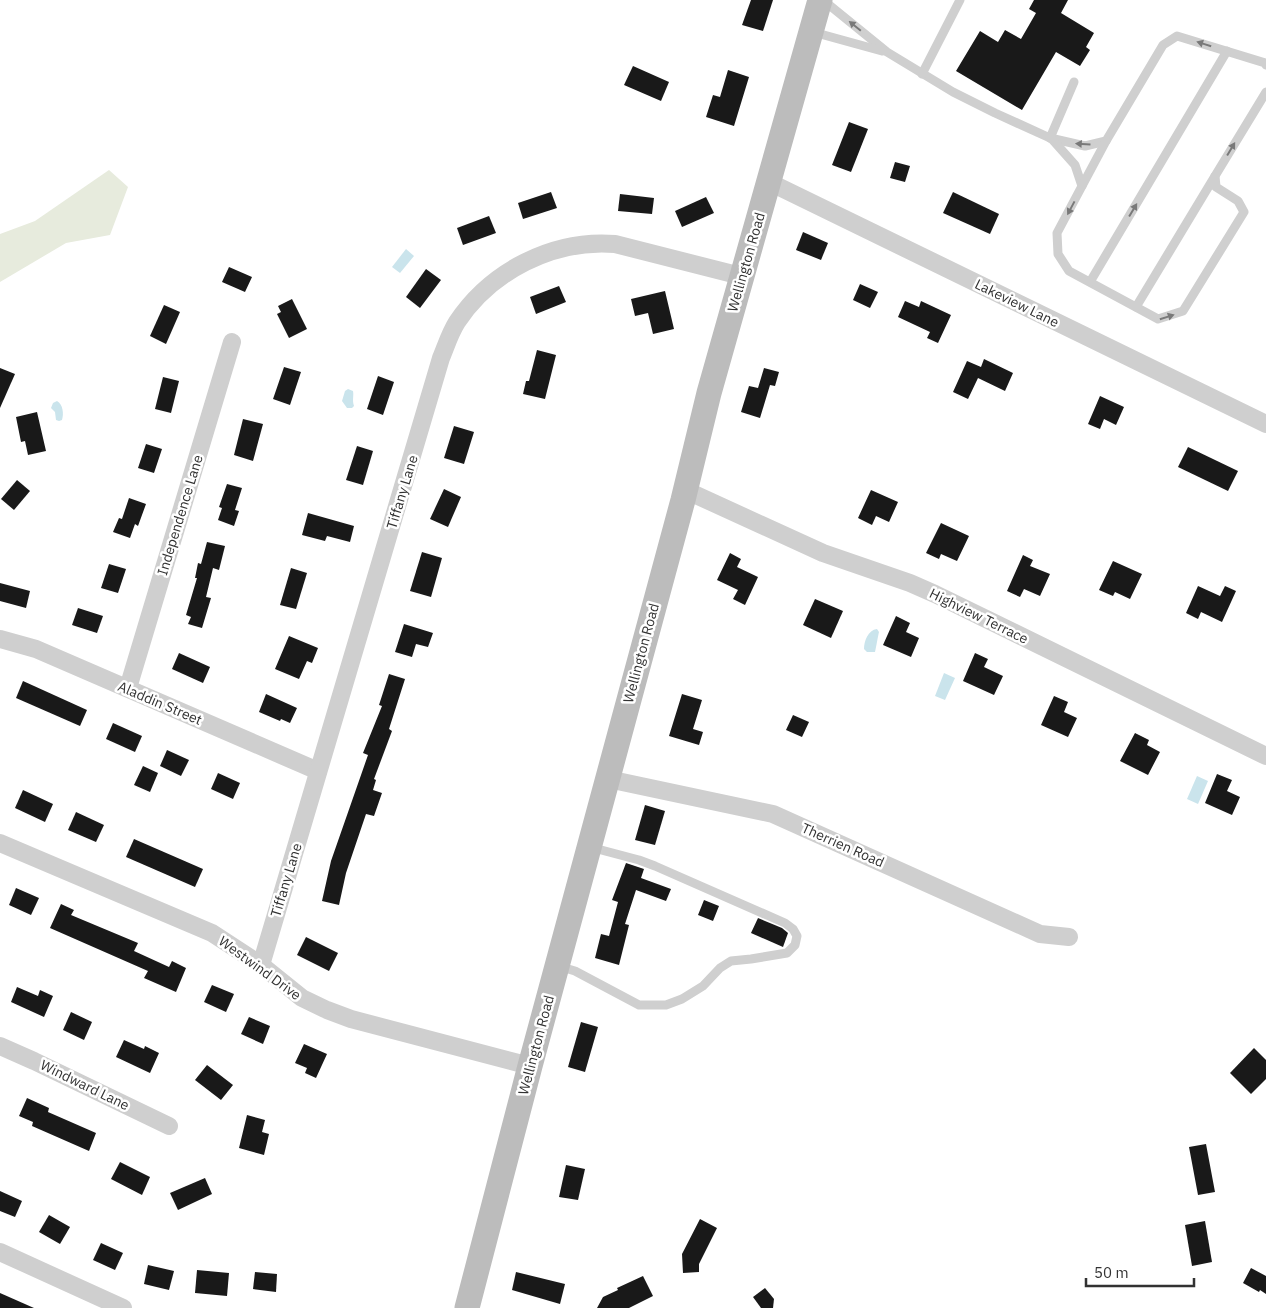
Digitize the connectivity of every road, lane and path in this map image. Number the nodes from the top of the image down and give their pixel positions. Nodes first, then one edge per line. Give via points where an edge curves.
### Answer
1 (821, 0) edge
2 (960, 0) edge
3 (811, 31) junction
4 (1227, 51) junction
5 (888, 52) junction
6 (1266, 65) edge
7 (922, 74) junction
8 (1074, 82) dead end
9 (1266, 92) edge
10 (1050, 138) junction
11 (1106, 141) junction
12 (1215, 176) junction
13 (769, 182) junction
14 (1082, 186) junction
15 (741, 276) junction
16 (1090, 282) junction
17 (1136, 307) junction
18 (232, 342) dead end
19 (1266, 424) edge
20 (685, 490) junction
21 (0, 639) edge
22 (128, 688) junction
23 (1266, 756) edge
24 (318, 771) junction
25 (608, 779) junction
26 (0, 843) edge
27 (590, 847) junction
28 (1069, 937) dead end
29 (261, 965) junction
30 (558, 966) junction
31 (0, 1046) edge
32 (530, 1066) junction
33 (169, 1126) dead end
34 (0, 1252) edge
35 (123, 1308) edge
36 (467, 1308) edge

1 - 3 main road, Wellington Road
5 -> 1 lane
2 - 7 lane
3 - 5 lane
3 - 13 main road, Wellington Road
4 - 6 lane
4 -> 11 lane via 1178,36 1163,45
16 -> 4 lane
5 - 7 lane
7 - 10 lane
8 - 10 lane
12 -> 9 lane
11 -> 10 lane via 1085,146
10 - 14 lane via 1075,165
11 - 14 lane
12 - 17 lane
17 -> 12 lane via 1158,319 1183,311 1244,212 1238,202 1216,187
13 - 15 main road, Wellington Road
13 - 19 street, Lakeview Lane
14 -> 16 lane via 1057,233 1058,254 1069,271
15 - 20 main road, Wellington Road
15 - 24 street, Tiffany Lane via 636,248 598,243 564,247 532,259 502,276 476,297 456,324 441,358
16 - 17 lane
18 - 22 street, Independence Lane
20 - 23 street, Highview Terrace via 823,552 935,594
20 - 25 main road, Wellington Road
21 - 22 street, Aladdin Street via 36,649
22 - 24 street, Aladdin Street
24 - 29 street, Tiffany Lane
25 - 27 main road, Wellington Road
25 - 28 street, Therrien Road via 774,814 1040,934
26 - 29 street, Westwind Drive via 212,933
27 - 30 main road, Wellington Road
27 - 30 lane via 655,866 785,923 797,936 795,945 787,953 732,961 720,968 703,986 666,1005 639,1005 575,971
29 - 32 street, Westwind Drive via 302,998 326,1010
30 - 32 main road, Wellington Road
31 - 33 street, Windward Lane
32 - 36 main road, Wellington Road
34 - 35 street

